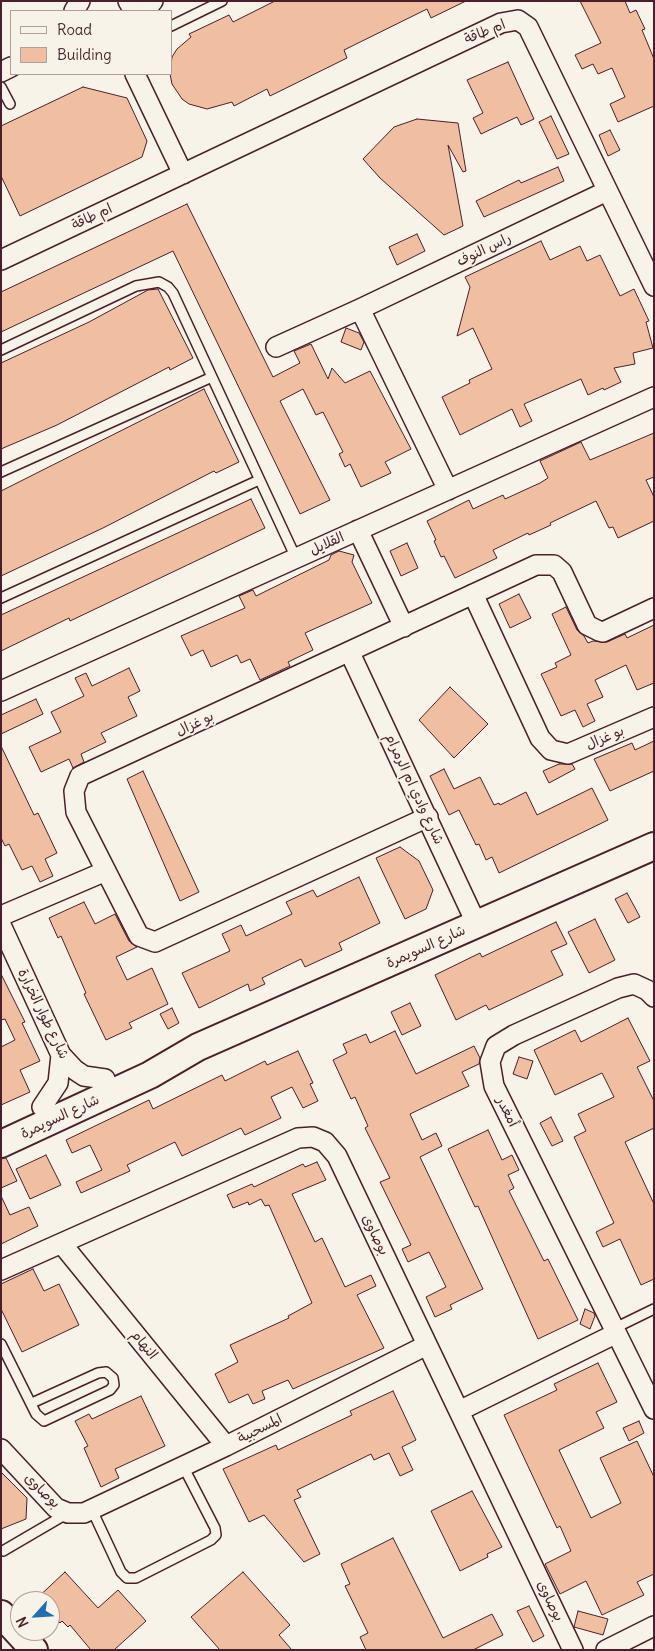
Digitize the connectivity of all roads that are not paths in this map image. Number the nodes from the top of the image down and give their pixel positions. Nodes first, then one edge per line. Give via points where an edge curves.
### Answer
1 (222, 1) edge
2 (172, 26) edge
3 (135, 75) edge
4 (1, 87) edge
5 (10, 104) dead end
6 (182, 174) junction
7 (607, 191) junction
8 (1, 260) edge
9 (654, 286) edge
10 (360, 310) junction
11 (276, 347) dead end
12 (1, 350) edge
13 (212, 377) junction
14 (654, 397) edge
15 (1, 472) edge
16 (259, 480) junction
17 (448, 490) junction
18 (358, 530) junction
19 (296, 558) junction
20 (473, 594) junction
21 (1, 598) edge
22 (654, 608) edge
23 (404, 627) junction
24 (350, 653) junction
25 (1, 691) edge
26 (654, 717) edge
27 (428, 817) junction
28 (654, 846) edge
29 (106, 872) junction
30 (1, 916) edge
31 (1, 925) edge
32 (477, 925) junction
33 (654, 997) edge
34 (198, 1047) junction
35 (61, 1054) junction
36 (105, 1080) junction
37 (42, 1107) junction
38 (1, 1124) edge
39 (1, 1144) edge
40 (62, 1244) junction
41 (1, 1270) edge
42 (654, 1309) edge
43 (614, 1331) junction
44 (1, 1344) edge
45 (428, 1345) junction
46 (32, 1403) junction
47 (654, 1409) edge
48 (459, 1410) junction
49 (226, 1446) junction
50 (1, 1449) edge
51 (183, 1466) junction
52 (92, 1510) junction
53 (68, 1513) junction
54 (3, 1551) dead end
55 (1, 1614) edge
56 (652, 1630) edge
57 (34, 1650) edge
58 (573, 1650) edge
59 (606, 1650) edge

1 - 2 lane
3 - 6 street
4 - 5 lane
6 - 7 street, ام طاقة via 501,23 518,20 528,26
6 - 8 street, ام طاقة
7 - 9 street, ام طاقة
7 - 10 street, راس النوف
10 - 11 street, راس النوف
10 - 17 street
12 - 13 lane via 136,286 159,282 173,293
13 - 15 lane
13 - 16 lane
14 - 17 street, القلايل
16 - 19 lane
16 - 21 lane
17 - 18 street, القلايل
18 - 19 street, القلايل
18 - 23 street
19 - 25 street, القلايل
20 - 22 street, بو غزال via 536,566 554,565 562,572 587,626 603,632
20 - 23 street, بو غزال
20 - 26 street, بو غزال via 540,738 552,750 568,754
23 - 24 street, بو غزال
24 - 27 street, شارع وادي ام الرمرام
24 - 29 street, بو غزال via 80,776 74,791 76,812
27 - 29 street, بو غزال via 155,942 138,936
27 - 32 street, شارع وادي ام الرمرام
28 - 32 street, شارع السويمرة
29 - 30 street
31 - 35 street, شارع طوار الخرارة
32 - 34 street, شارع السويمرة
33 - 43 street, أمغدر via 634,984 618,988 514,1035 496,1046 490,1062 494,1086
34 - 36 street, شارع السويمرة via 144,1063
34 - 39 street, شارع السويمرة via 150,1076
35 - 36 street, شارع طوار الخرارة via 84,1076
35 - 37 street via 58,1083
36 - 37 street, شارع السويمرة
37 - 38 street, شارع السويمرة
40 - 41 street, بوصاوى
40 - 45 street, بوصاوى via 298,1138 312,1137 325,1142 337,1156
40 - 49 street, النهام
42 - 43 lane
43 - 47 street, أمغدر
43 - 48 street
44 - 46 lane
45 - 48 street, بوصاوى
45 - 49 street, المسحبية
46 - 46 lane via 44,1421 110,1390 114,1385 113,1378 106,1372 98,1373
48 - 58 street, بوصاوى
49 - 51 street, المسحبية
50 - 53 street, بوصاوى via 52,1504
51 - 52 street, المسحبية
51 - 52 lane via 216,1535 136,1578 127,1578 121,1572
52 - 53 street, بوصاوى
53 - 54 lane
55 - 57 street
56 - 59 street

